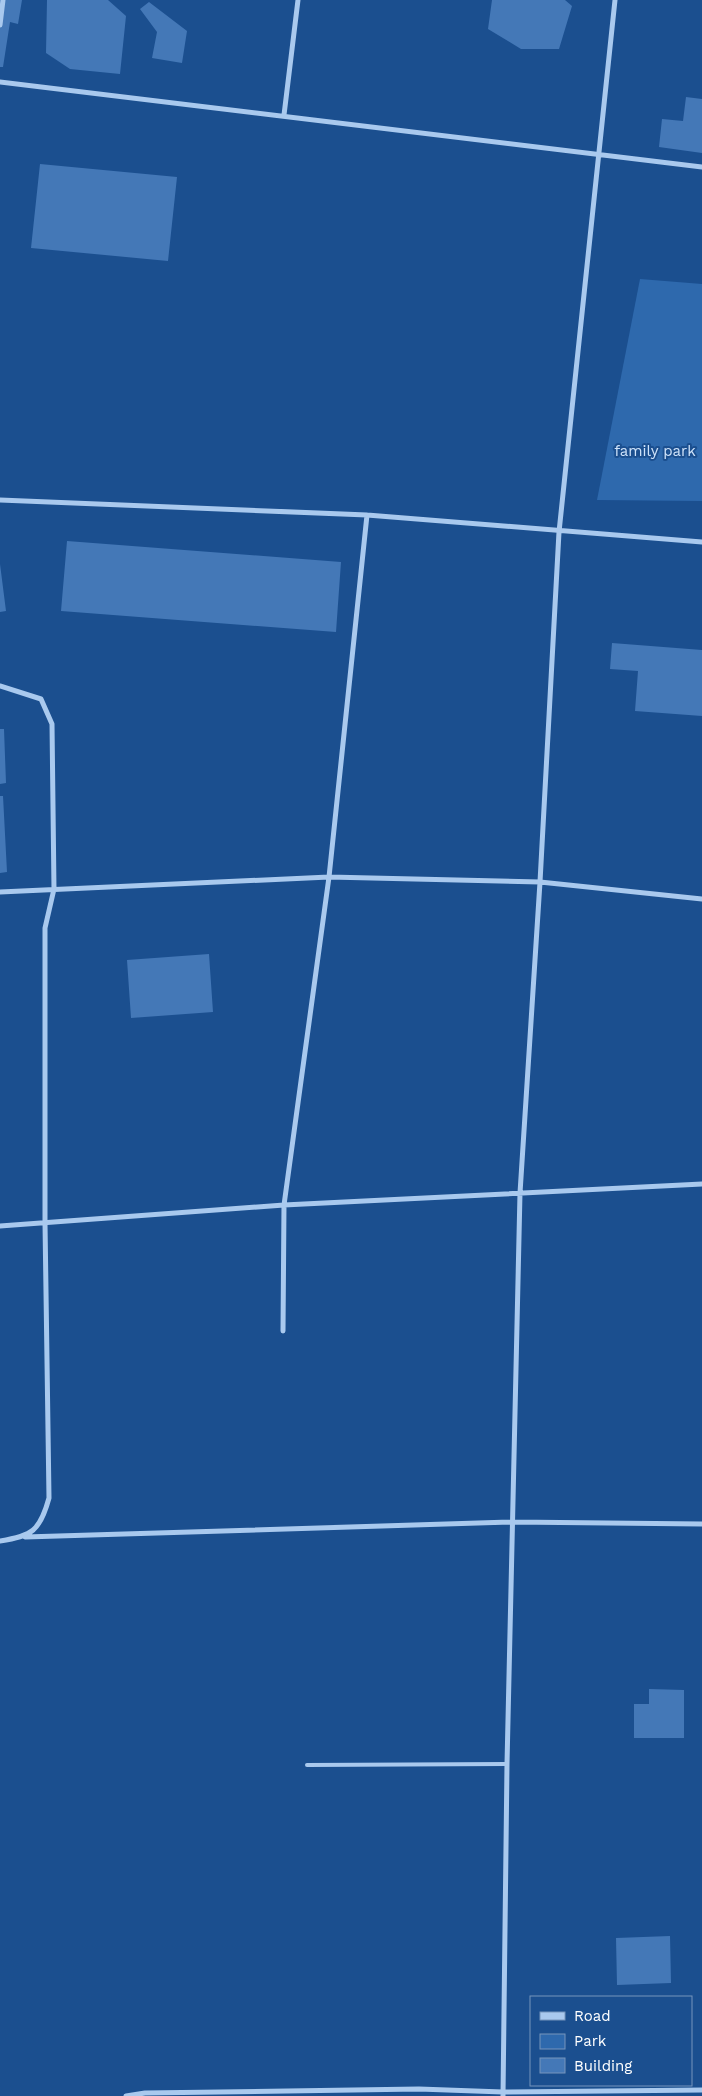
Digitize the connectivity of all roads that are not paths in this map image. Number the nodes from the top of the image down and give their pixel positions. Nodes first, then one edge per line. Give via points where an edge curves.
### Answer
1 (3, 0) edge
2 (298, 0) edge
3 (615, 0) edge
4 (0, 25) edge
5 (0, 82) edge
6 (284, 115) junction
7 (598, 153) junction
8 (702, 167) edge
9 (0, 500) edge
10 (367, 515) junction
11 (559, 532) junction
12 (702, 542) edge
13 (0, 686) edge
14 (329, 877) junction
15 (540, 882) junction
16 (54, 889) junction
17 (0, 892) edge
18 (702, 899) edge
19 (702, 1184) edge
20 (520, 1193) junction
21 (284, 1206) junction
22 (45, 1223) junction
23 (0, 1226) edge
24 (283, 1330) dead end
25 (513, 1522) junction
26 (702, 1524) edge
27 (22, 1537) junction
28 (0, 1541) edge
29 (507, 1764) junction
30 (307, 1765) dead end
31 (702, 2090) edge
32 (503, 2094) edge
33 (126, 2096) edge

1 - 4 street
2 - 6 street
3 - 7 street
5 - 6 street
6 - 7 street
7 - 8 street
7 - 11 street
9 - 10 street
10 - 11 street
10 - 14 street
11 - 12 street
11 - 15 street
13 - 16 street via 41,700 52,724
14 - 15 street
14 - 16 street
14 - 21 street
15 - 18 street
15 - 20 street
16 - 17 street
16 - 22 street via 45,928
19 - 20 street
20 - 21 street
20 - 25 street
21 - 22 street
21 - 24 street
22 - 23 street
22 - 27 street via 49,1498 34,1532
25 - 26 street
25 - 27 street
25 - 29 street
27 - 28 street
29 - 30 lane
29 - 32 street
31 - 32 street
32 - 33 street via 419,2089 145,2093

